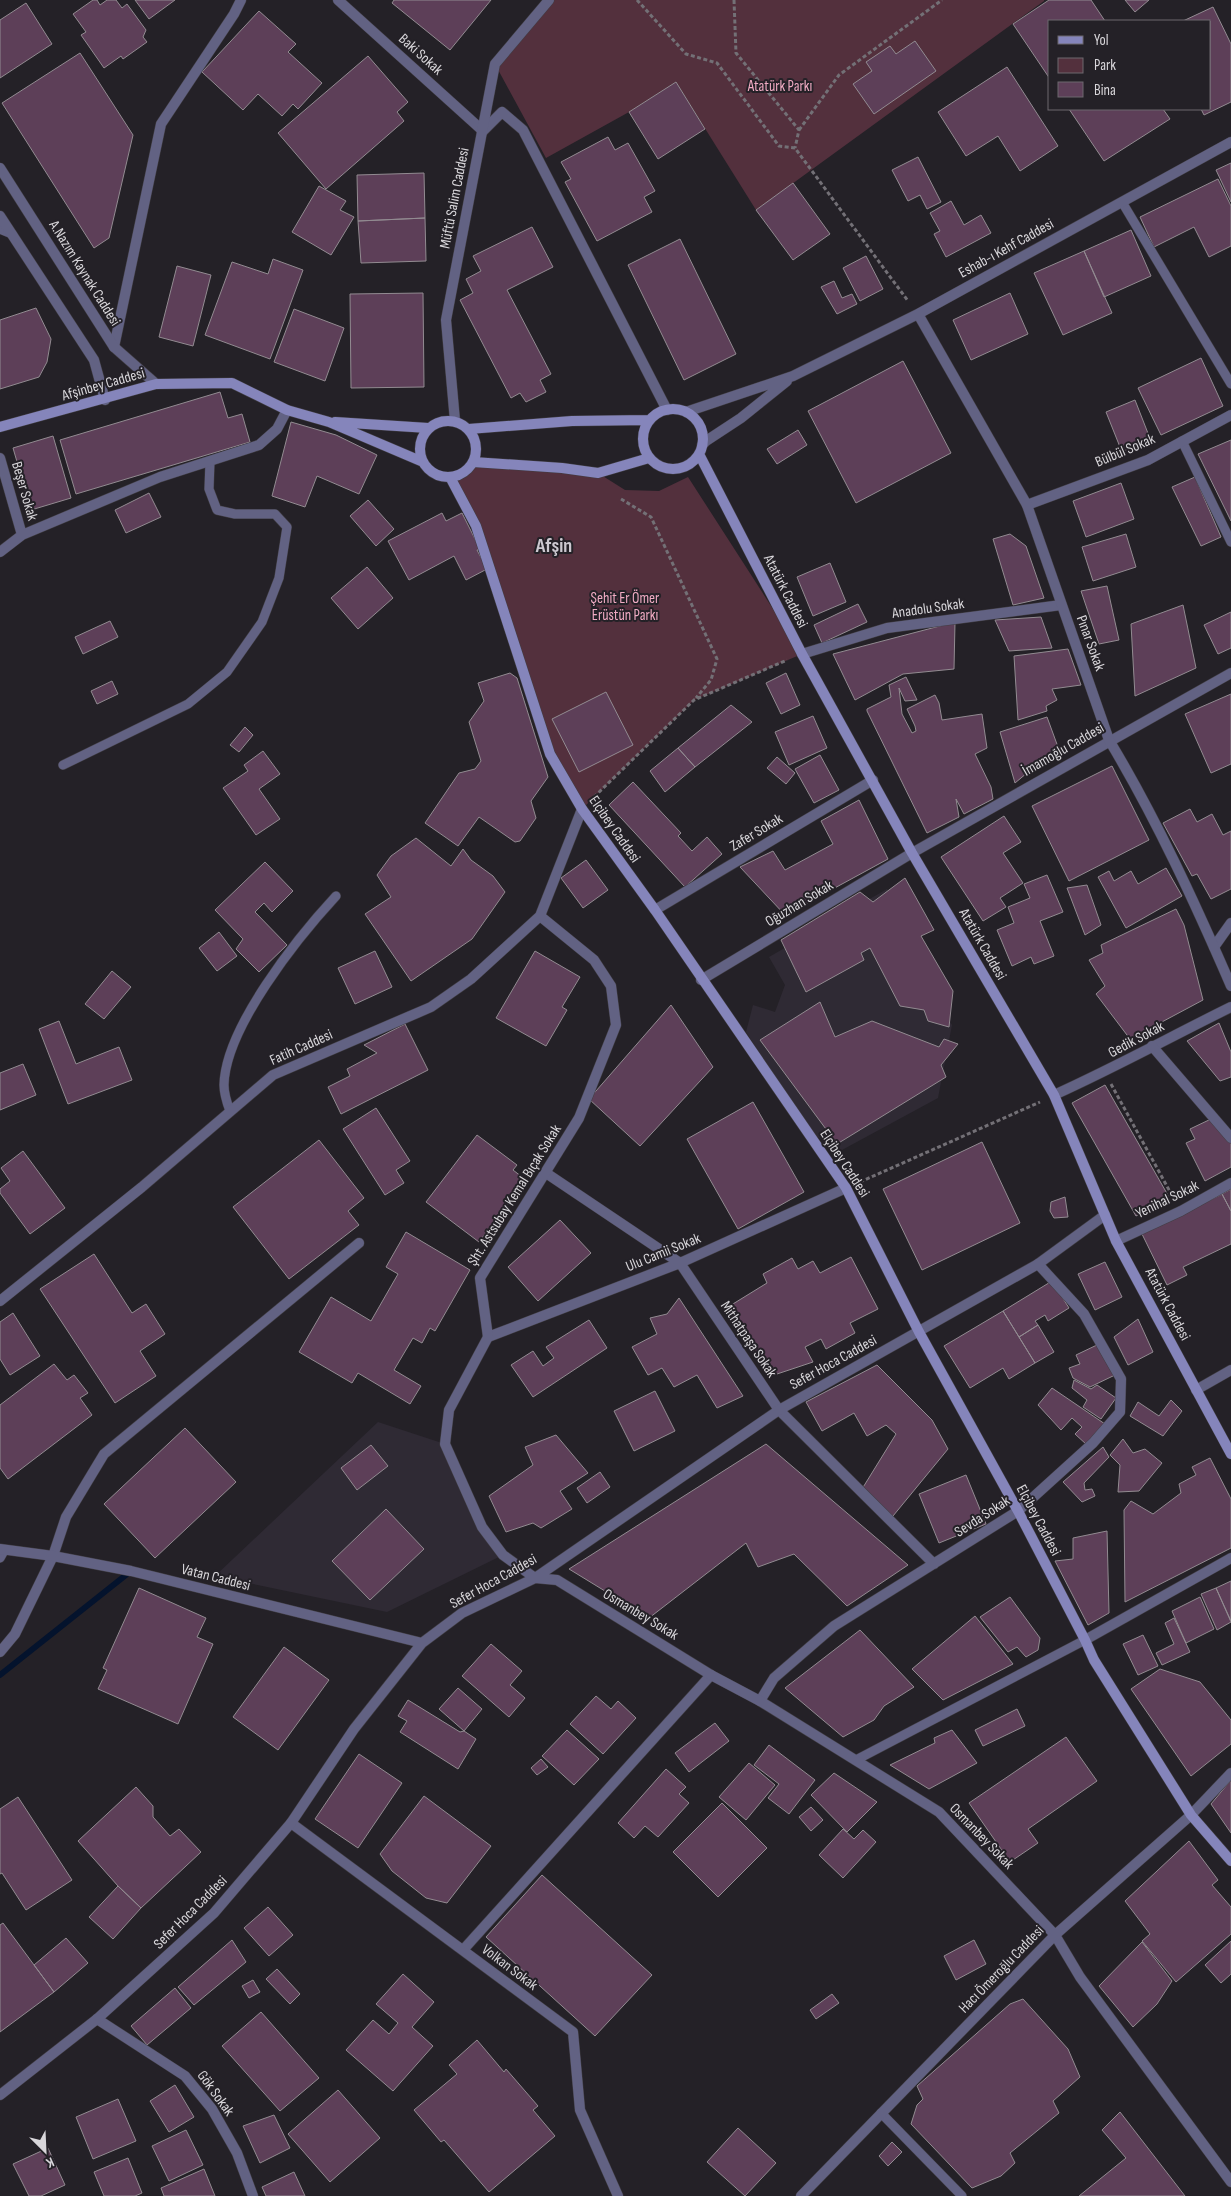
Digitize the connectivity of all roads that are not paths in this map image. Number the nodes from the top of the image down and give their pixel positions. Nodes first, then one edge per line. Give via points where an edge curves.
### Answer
1 (241, 0) edge
2 (338, 0) edge
3 (549, 0) edge
4 (483, 131) junction
5 (1231, 142) edge
6 (0, 168) edge
7 (1122, 202) junction
8 (0, 216) edge
9 (0, 229) edge
10 (12, 234) junction
11 (918, 314) junction
12 (114, 347) junction
13 (794, 376) junction
14 (156, 384) junction
15 (1231, 384) edge
16 (105, 400) junction
17 (287, 410) junction
18 (667, 410) junction
19 (686, 412) junction
20 (1231, 415) edge
21 (649, 420) junction
22 (455, 421) junction
23 (329, 422) junction
24 (0, 427) edge
25 (428, 428) junction
26 (469, 429) junction
27 (1182, 441) junction
28 (701, 449) junction
29 (0, 458) edge
30 (649, 458) junction
31 (210, 461) junction
32 (422, 462) junction
33 (473, 462) junction
34 (450, 477) junction
35 (1028, 505) junction
36 (22, 535) junction
37 (1231, 542) edge
38 (0, 552) edge
39 (1062, 605) junction
40 (802, 654) junction
41 (1231, 673) edge
42 (1109, 740) junction
43 (63, 764) dead end
44 (873, 780) junction
45 (582, 809) junction
46 (912, 852) junction
47 (336, 896) dead end
48 (654, 910) junction
49 (540, 916) junction
50 (1231, 924) edge
51 (1214, 947) junction
52 (701, 980) junction
53 (1231, 986) edge
54 (1231, 1007) edge
55 (1152, 1046) junction
56 (1054, 1095) junction
57 (230, 1111) junction
58 (1231, 1138) edge
59 (546, 1173) junction
60 (1231, 1183) edge
61 (846, 1188) junction
62 (1105, 1215) junction
63 (1116, 1241) junction
64 (359, 1243) dead end
65 (680, 1263) junction
66 (1038, 1264) junction
67 (0, 1301) edge
68 (918, 1332) junction
69 (488, 1337) junction
70 (1231, 1370) edge
71 (1196, 1390) junction
72 (779, 1410) junction
73 (1231, 1454) edge
74 (1018, 1511) junction
75 (1, 1553) edge
76 (53, 1556) junction
77 (1231, 1558) edge
78 (934, 1564) junction
79 (535, 1578) junction
80 (1085, 1640) junction
81 (422, 1644) junction
82 (0, 1652) edge
83 (711, 1675) junction
84 (760, 1701) junction
85 (856, 1760) junction
86 (1231, 1773) edge
87 (1191, 1815) junction
88 (291, 1823) junction
89 (1231, 1861) edge
90 (1054, 1935) junction
91 (463, 1950) junction
92 (97, 2019) junction
93 (0, 2095) edge
94 (881, 2113) junction
95 (1231, 2182) edge
96 (253, 2196) edge
97 (618, 2196) edge
98 (800, 2196) edge
99 (962, 2196) edge

1 - 12 street via 161,124
2 - 4 street, Baki Sokak
3 - 4 street, Müftü Salim Caddesi via 495,64
4 - 18 street via 502,112 524,130
4 - 22 street, Müftü Salim Caddesi via 446,320
5 - 7 street, Eshab-ı Kehf Caddesi
6 - 12 street, A.Nazım Kaynak Caddesi
7 - 11 street, Eshab-ı Kehf Caddesi
7 - 15 lane
8 - 10 street
9 - 10 lane
10 - 16 street via 94,360
11 - 13 street, Eshab-ı Kehf Caddesi
11 - 35 street, Pınar Sokak
12 - 14 street, A.Nazım Kaynak Caddesi
13 - 19 street
13 - 28 street via 706,441
14 - 16 main road, Afşinbey Caddesi
14 - 17 main road, Afşinbey Caddesi via 232,384
16 - 24 main road, Afşinbey Caddesi
17 - 23 main road, Afşinbey Caddesi
17 - 31 street via 277,429 259,445
18 - 19 main road
18 - 21 main road
19 - 28 main road via 700,426
20 - 27 street, Bülbül Sokak
21 - 26 main road via 572,421
21 - 30 main road via 642,439
22 - 25 main road via 443,420
22 - 26 main road
23 - 25 main road
23 - 32 main road
25 - 32 main road via 420,444
26 - 33 main road via 476,445
27 - 35 street, Bülbül Sokak via 1148,460
27 - 37 lane
28 - 30 main road via 685,467 675,469 666,469
28 - 40 main road, Atatürk Caddesi
29 - 36 street, Beşer Sokak
30 - 33 main road via 598,473
31 - 36 street via 160,477
31 - 43 lane via 209,489 217,510 235,514 275,514 287,527 279,578 262,622 227,672 188,704
32 - 34 main road via 434,474
33 - 34 main road via 467,470
34 - 45 main road, Elçibey Caddesi via 476,526 550,754
35 - 39 street, Pınar Sokak
36 - 38 street, Beşer Sokak
39 - 40 street, Anadolu Sokak via 888,628
39 - 42 street, Pınar Sokak
40 - 44 main road, Atatürk Caddesi
41 - 42 street, İmamoğlu Caddesi
42 - 46 street, İmamoğlu Caddesi
42 - 51 street, Pınar Sokak via 1189,892
44 - 46 main road, Atatürk Caddesi
44 - 48 street, Zafer Sokak
45 - 48 main road, Elçibey Caddesi
45 - 49 street, Fatih Caddesi
46 - 52 street, Oğuzhan Sokak
46 - 56 main road, Atatürk Caddesi
47 - 57 lane via 291,948 243,1025 225,1075 225,1095
48 - 52 main road, Elçibey Caddesi
49 - 57 street, Fatih Caddesi via 471,979 431,1007 273,1075
49 - 59 street, Şht. Astsubay Kemal Bıçak Sokak via 594,960 611,986 616,1025 580,1118
50 - 51 street
51 - 53 street, Pınar Sokak
52 - 61 main road, Elçibey Caddesi
54 - 55 street, Gedik Sokak
55 - 56 street, Gedik Sokak
55 - 58 street
56 - 62 main road, Atatürk Caddesi
57 - 67 street, Fatih Caddesi via 142,1187
59 - 65 street, Mithatpaşa Sokak
59 - 69 street, Şht. Astsubay Kemal Bıçak Sokak via 480,1278
60 - 63 street, Yenihal Sokak
61 - 65 street, Ulu Camii Sokak
61 - 68 main road, Elçibey Caddesi
62 - 63 main road, Atatürk Caddesi
62 - 66 street, Sefer Hoca Caddesi
63 - 71 main road, Atatürk Caddesi
64 - 76 street via 104,1454 66,1517
65 - 69 street, Ulu Camii Sokak
65 - 72 street, Mithatpaşa Sokak
66 - 68 street, Sefer Hoca Caddesi
66 - 74 street, Sevda Sokak via 1084,1314 1103,1346 1121,1379 1120,1412 1093,1443
68 - 72 street, Sefer Hoca Caddesi
68 - 74 main road, Elçibey Caddesi
69 - 79 street via 449,1410 445,1444 482,1527 503,1555
70 - 71 street
71 - 73 main road, Atatürk Caddesi
72 - 78 street, Mithatpaşa Sokak
72 - 79 street, Sefer Hoca Caddesi
74 - 78 street, Sevda Sokak
74 - 80 main road, Elçibey Caddesi
75 - 76 street, Vatan Caddesi
76 - 81 street, Vatan Caddesi via 130,1571
76 - 82 street via 15,1634
77 - 80 street
78 - 84 street, Sevda Sokak via 834,1626 774,1678
79 - 81 street, Sefer Hoca Caddesi via 462,1613
79 - 83 street, Osmanbey Sokak via 557,1580
80 - 85 lane
80 - 87 main road, Elçibey Caddesi via 1094,1660
81 - 88 street, Sefer Hoca Caddesi via 354,1730
83 - 84 street, Osmanbey Sokak
83 - 91 street
84 - 85 street, Osmanbey Sokak
85 - 90 street, Osmanbey Sokak via 939,1812
86 - 87 street, Hacı Ömeroğlu Caddesi
87 - 89 main road, Elçibey Caddesi
87 - 90 street, Hacı Ömeroğlu Caddesi
88 - 91 street, Volkan Sokak
88 - 92 street, Sefer Hoca Caddesi via 214,1913
90 - 94 street, Hacı Ömeroğlu Caddesi
90 - 95 street, Osmanbey Sokak via 1080,1976
91 - 97 street, Volkan Sokak via 573,2032 580,2110
92 - 93 street, Sefer Hoca Caddesi
92 - 96 street, Gök Sokak via 185,2076 212,2109 237,2152
94 - 98 street, Hacı Ömeroğlu Caddesi
94 - 99 lane

